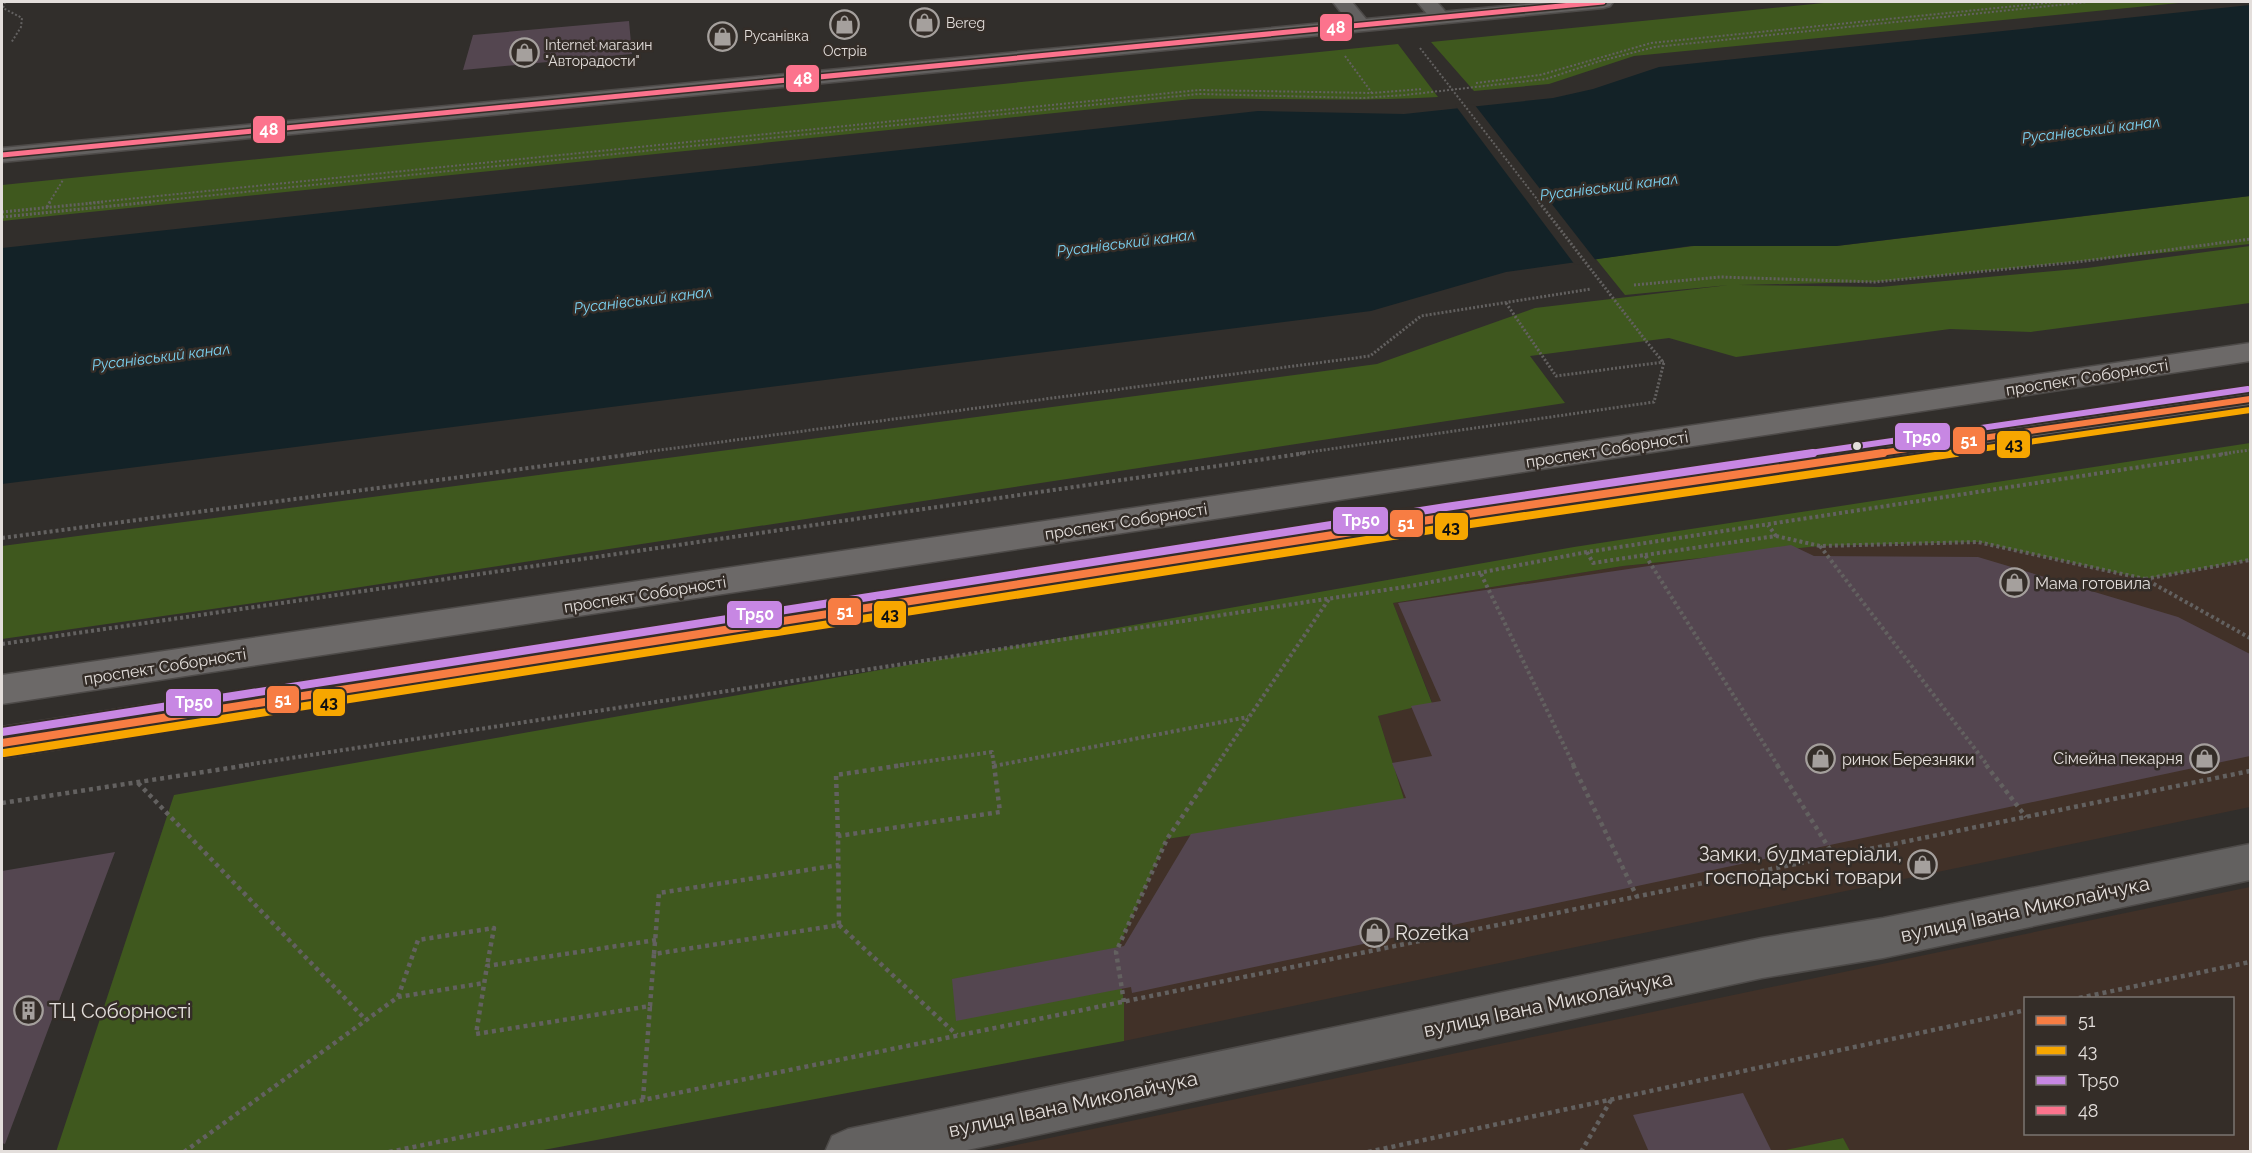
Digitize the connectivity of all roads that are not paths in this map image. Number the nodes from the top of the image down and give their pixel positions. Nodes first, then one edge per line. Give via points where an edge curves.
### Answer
1 (1342, 2) edge
2 (1427, 2) edge
3 (1603, 2) edge
4 (1440, 17) junction
5 (1361, 25) junction
6 (2, 155) edge
7 (2250, 352) edge
8 (2250, 399) edge
9 (2, 690) edge
10 (2, 743) edge
11 (2250, 862) edge
12 (848, 1152) edge

1 - 5 street
2 - 4 street
3 - 4 street
4 - 5 street
5 - 6 street
7 - 9 highway, проспект Соборності
8 - 10 highway via 1413,522
11 - 12 street, вулиця Івана Миколайчука via 1882,938 1750,961

